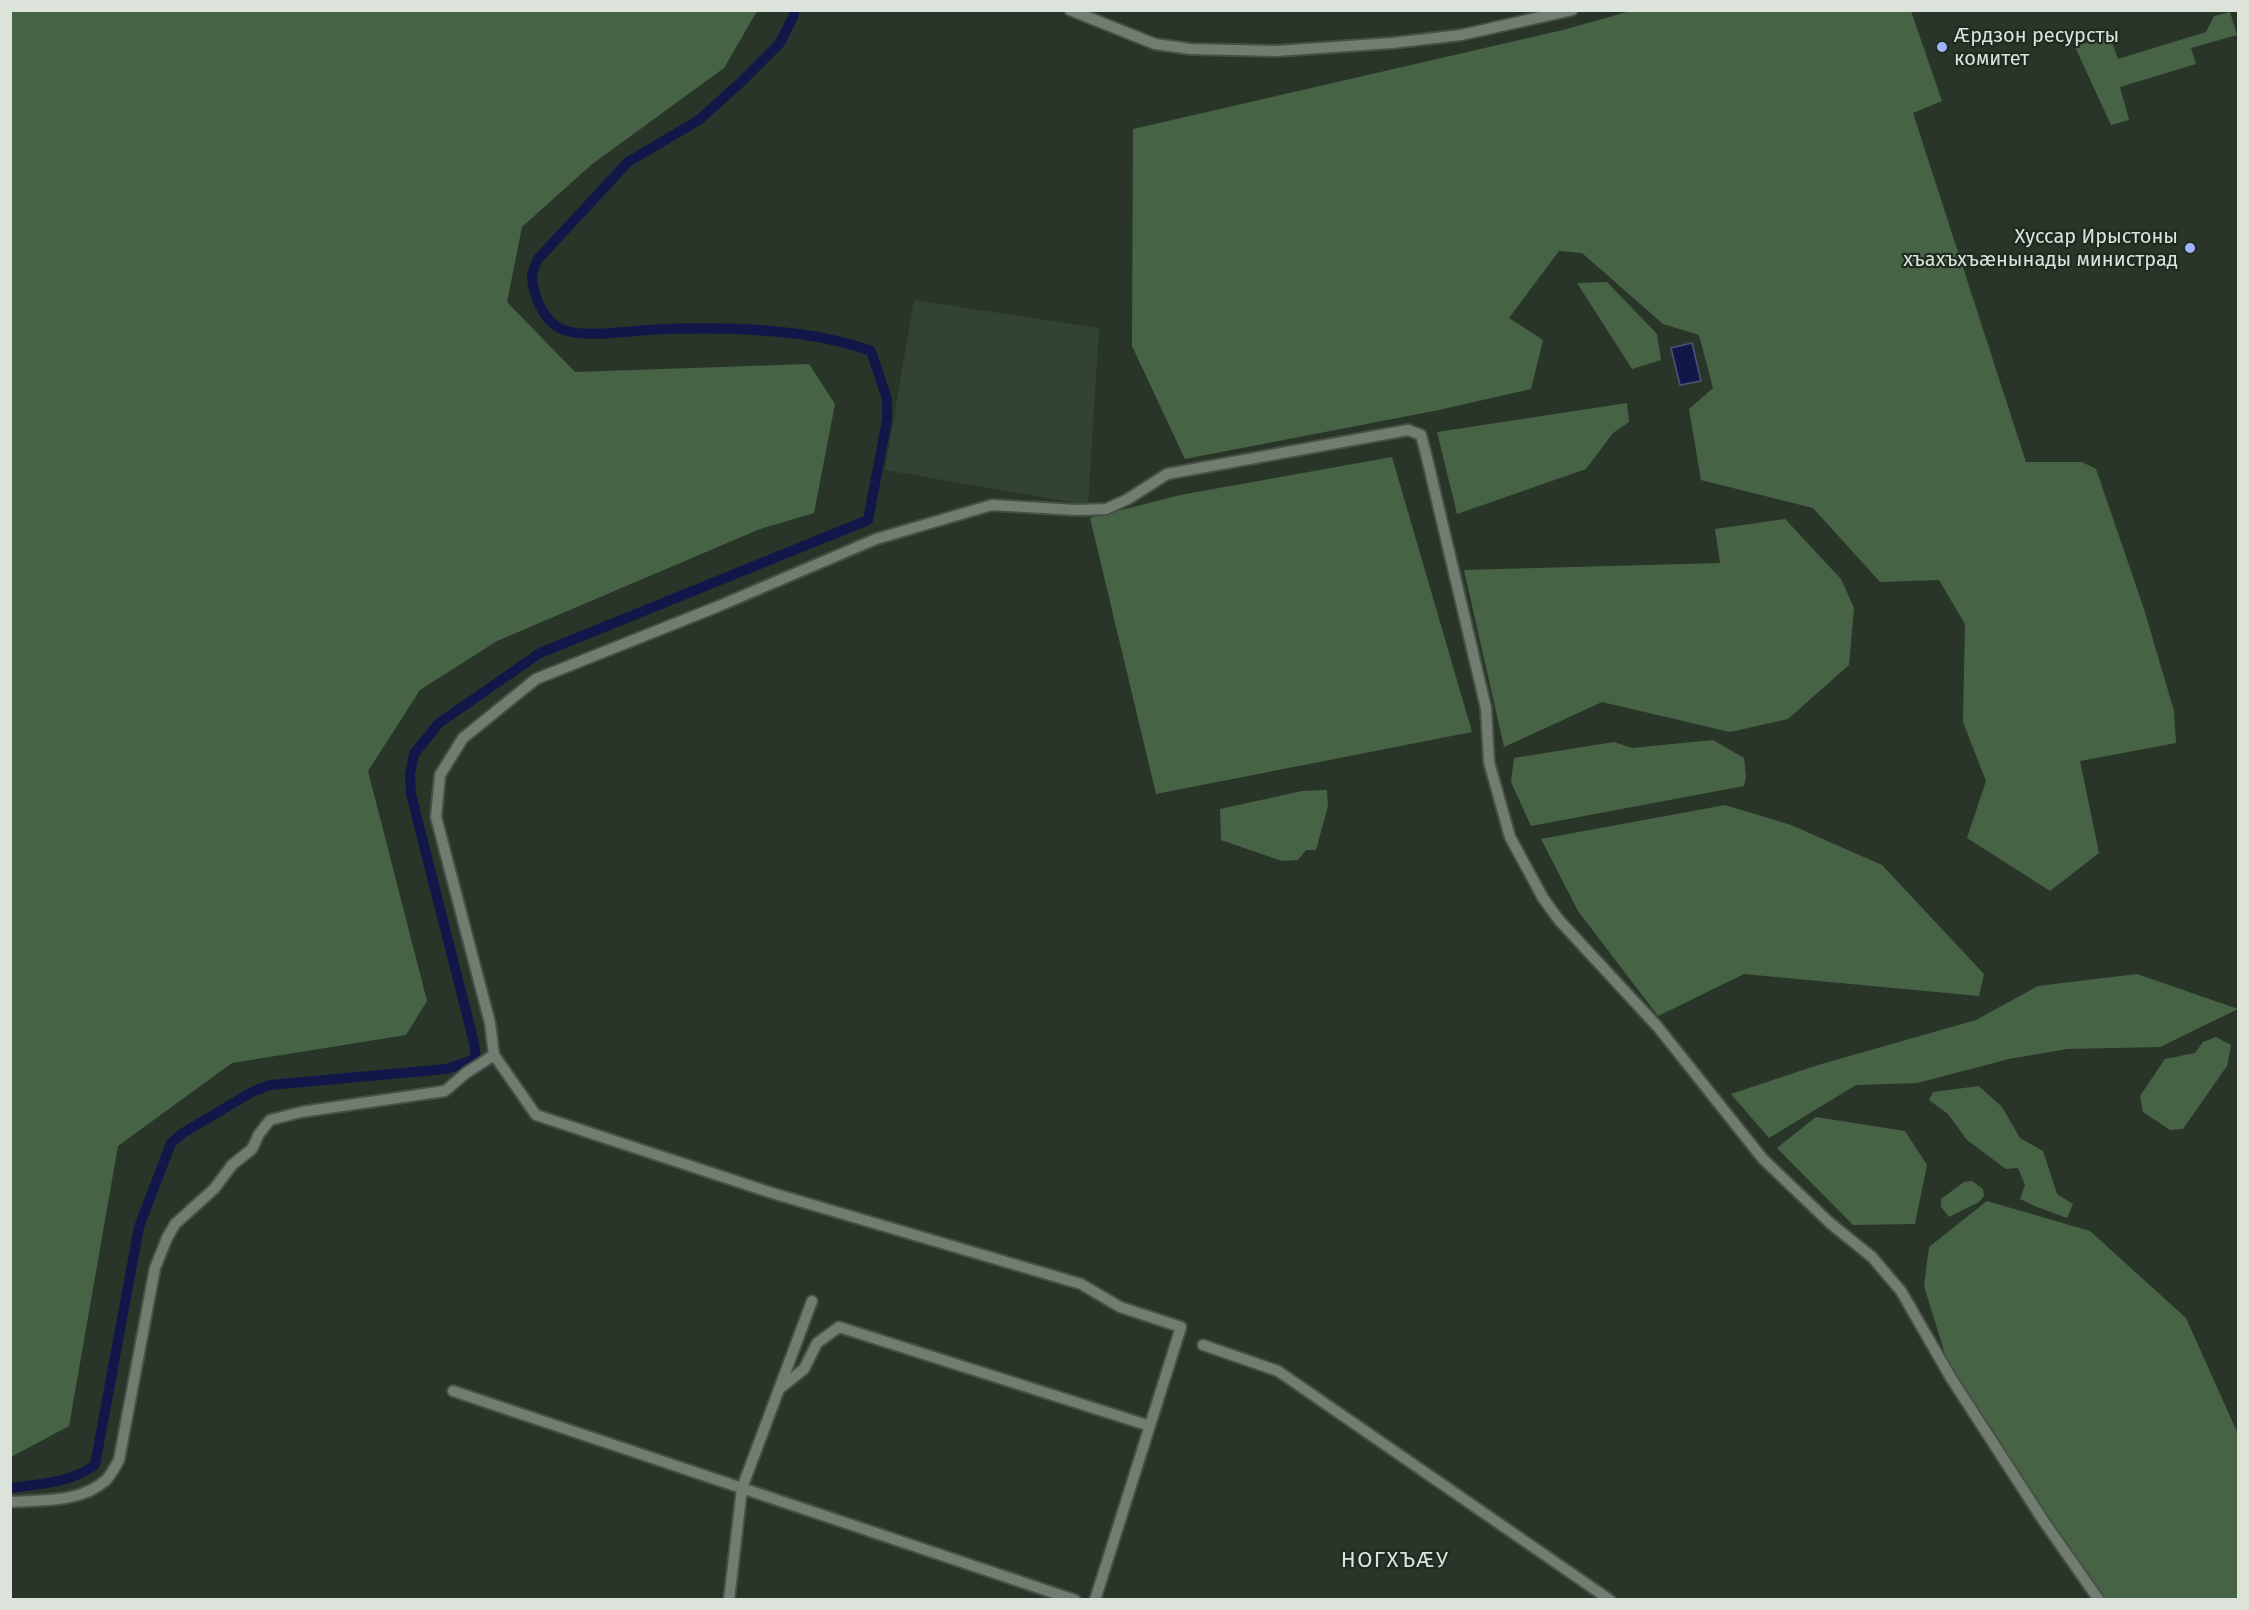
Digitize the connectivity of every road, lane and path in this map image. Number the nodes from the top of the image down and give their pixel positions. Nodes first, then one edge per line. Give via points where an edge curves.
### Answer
1 (1070, 10) edge
2 (1572, 10) edge
3 (494, 1055) junction
4 (812, 1300) dead end
5 (1203, 1345) dead end
6 (779, 1389) junction
7 (453, 1391) dead end
8 (1150, 1426) junction
9 (742, 1488) junction
10 (10, 1502) edge
11 (729, 1599) edge
12 (1075, 1599) edge
13 (1095, 1599) edge
14 (1610, 1599) edge
15 (2098, 1599) edge

1 - 2 street via 1155,44 1276,51 1461,35
3 - 8 street via 536,1115 772,1193 1081,1284 1120,1307 1181,1327
3 - 10 street via 445,1091 270,1120 252,1149 175,1224 167,1238 156,1268 119,1460 108,1479 90,1491 58,1499
3 - 15 street via 490,1023 436,817 440,775 463,738 536,679 876,539 992,505 1106,509 1167,474 1408,430 1421,435 1427,458 1486,708 1489,762 1510,837 1543,897 1559,920 1657,1026 1763,1159 1872,1257 1901,1291 1951,1378
4 - 6 street
5 - 14 street via 1278,1371
6 - 8 street via 804,1369 817,1343 838,1327
6 - 9 street
7 - 9 street
8 - 13 street
9 - 11 street
9 - 12 street

